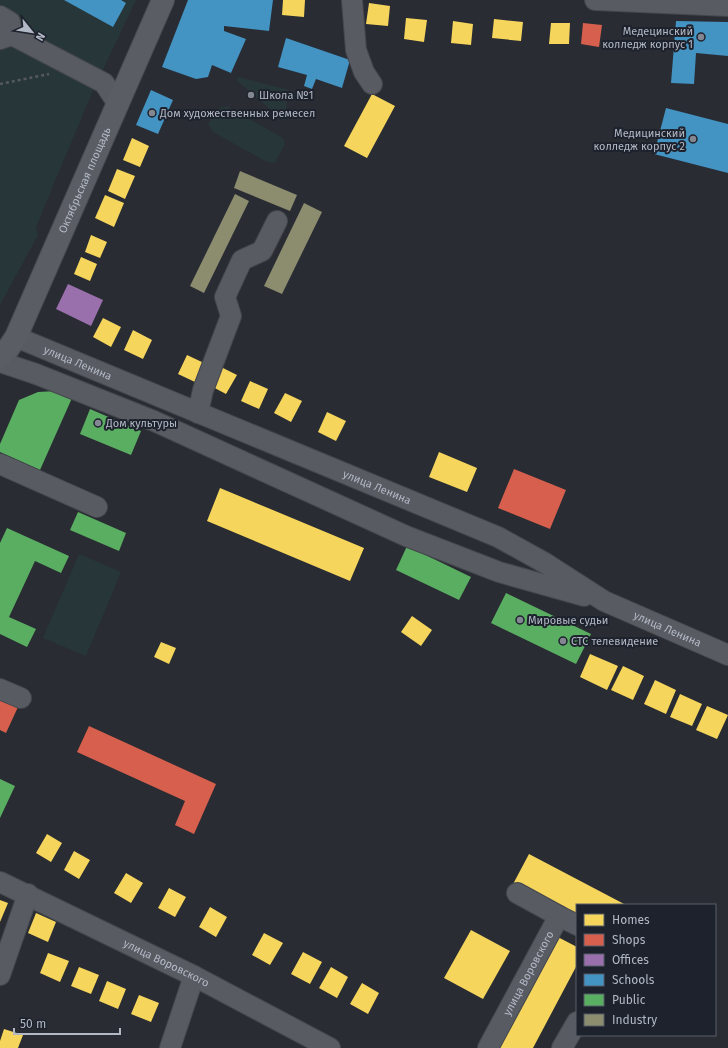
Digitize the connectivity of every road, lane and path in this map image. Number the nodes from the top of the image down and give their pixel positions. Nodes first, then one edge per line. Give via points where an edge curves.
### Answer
1 (163, 0) edge
2 (352, 0) edge
3 (595, 0) edge
4 (728, 6) edge
5 (0, 16) edge
6 (6, 37) edge
7 (76, 68) junction
8 (0, 84) edge
9 (372, 84) dead end
10 (118, 104) junction
11 (277, 221) dead end
12 (5, 350) edge
13 (198, 413) junction
14 (0, 464) edge
15 (97, 507) dead end
16 (604, 601) junction
17 (728, 656) edge
18 (0, 689) edge
19 (21, 698) dead end
20 (0, 882) edge
21 (517, 893) dead end
22 (28, 894) junction
23 (559, 916) junction
24 (576, 924) edge
25 (0, 975) edge
26 (194, 976) junction
27 (576, 1024) edge
28 (170, 1048) edge
29 (330, 1048) edge
30 (488, 1048) edge
31 (562, 1048) edge

1 - 10 main road, Октябрьская площадь
2 - 9 street via 356,50 364,72
3 - 4 street
5 - 6 street via 10,22
6 - 7 street
7 - 8 path
7 - 10 street via 104,83
10 - 12 main road, Октябрьская площадь
11 - 13 street via 262,251 242,260 225,297 231,316 203,390
12 - 13 street, улица Ленина
12 - 16 street via 36,374 154,421 413,538 499,572
13 - 16 street, улица Ленина via 498,537 545,563
14 - 15 street
16 - 17 street, улица Ленина
18 - 19 street
20 - 22 street, улица Воровского
21 - 23 street
22 - 25 street
22 - 26 street, улица Воровского
23 - 24 street
23 - 30 street, улица Воровского
26 - 28 street
26 - 29 street, улица Воровского
27 - 31 street

